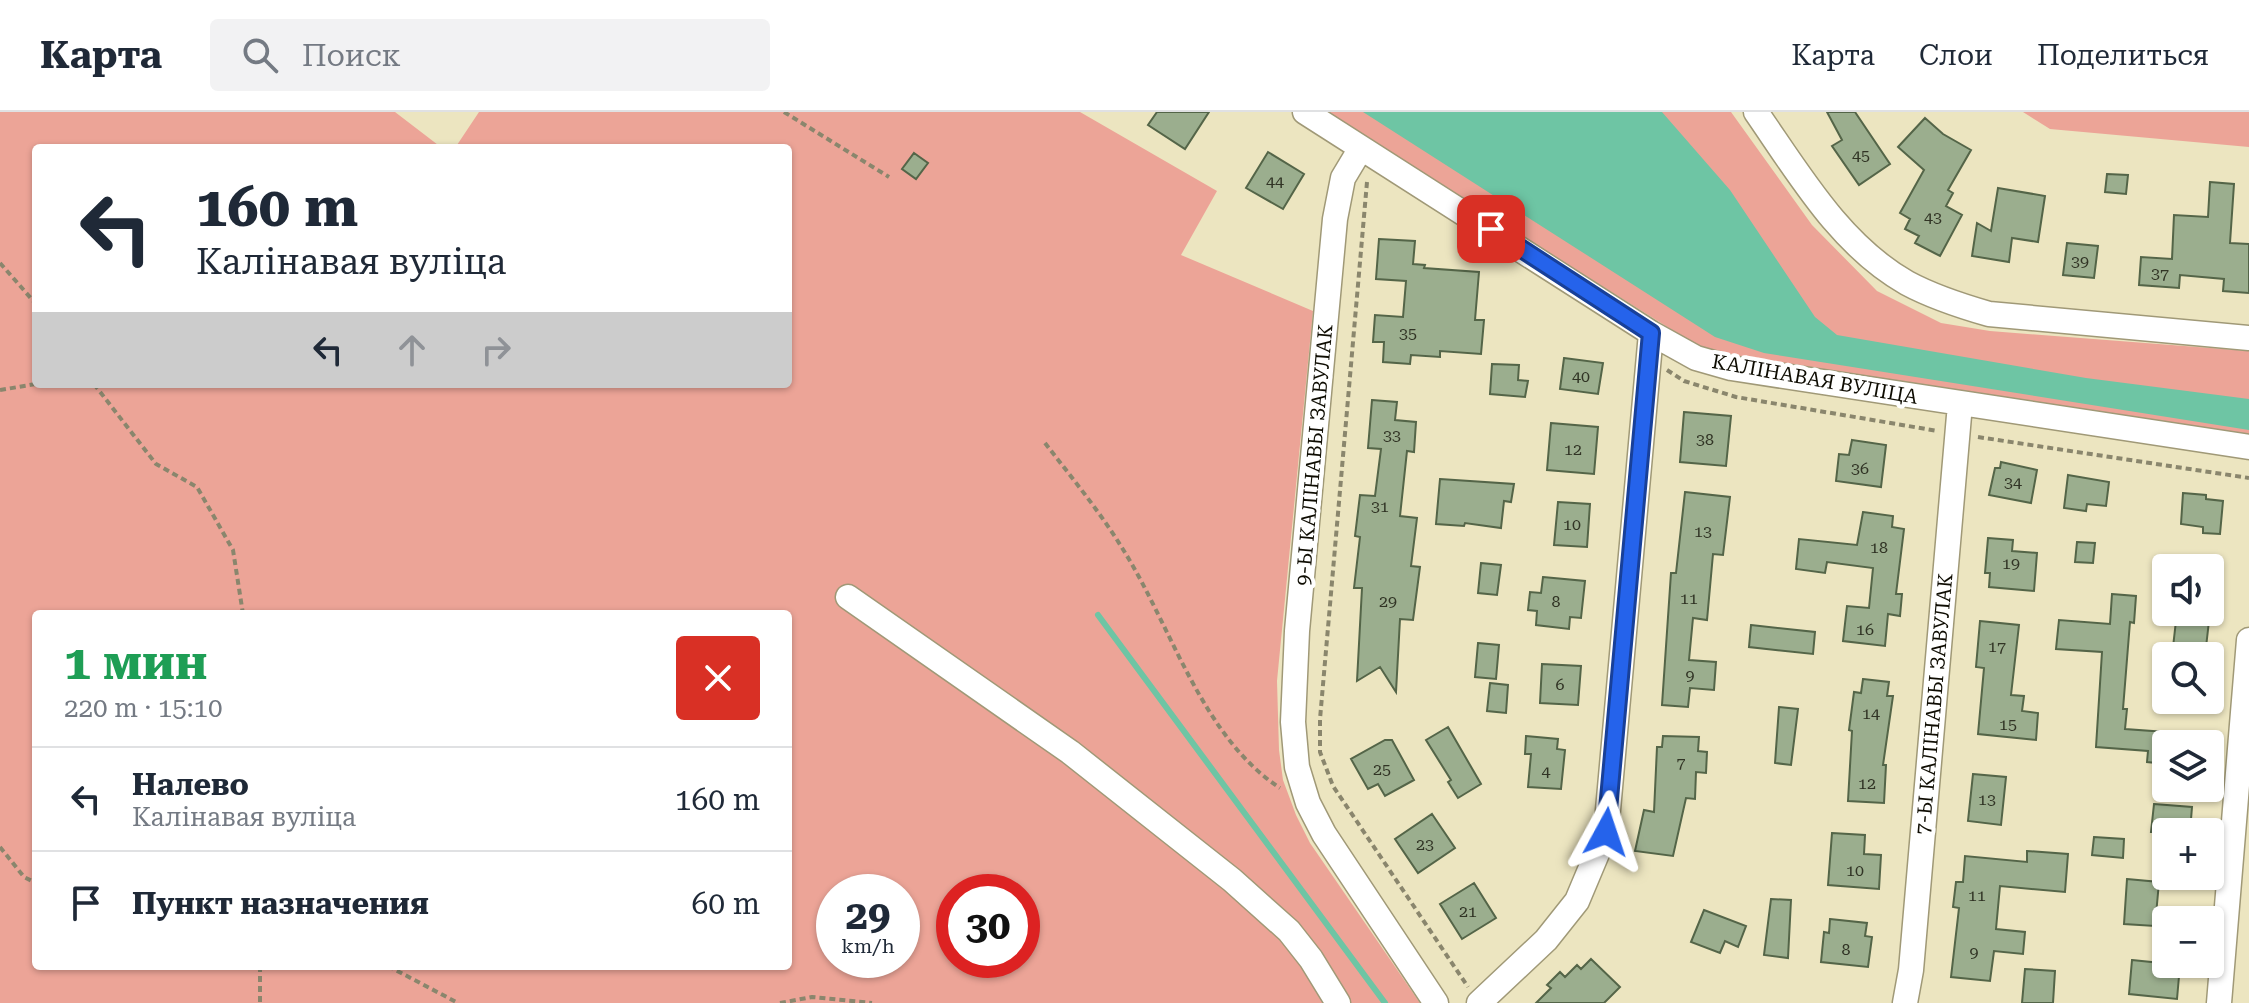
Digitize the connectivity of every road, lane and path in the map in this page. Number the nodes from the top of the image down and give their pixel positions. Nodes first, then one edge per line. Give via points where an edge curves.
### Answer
1 (784, 112) edge
2 (1305, 112) edge
3 (1756, 112) edge
4 (1361, 148) junction
5 (889, 177) dead end
6 (1367, 179) dead end
7 (0, 263) edge
8 (32, 299) edge
9 (1651, 333) junction
10 (2249, 338) edge
11 (32, 385) edge
12 (97, 388) edge
13 (0, 390) edge
14 (1960, 404) junction
15 (1045, 443) dead end
16 (2249, 447) edge
17 (848, 597) dead end
18 (242, 610) edge
19 (2249, 640) edge
20 (1308, 803) junction
21 (0, 847) edge
22 (32, 881) edge
23 (260, 970) edge
24 (396, 970) edge
25 (1474, 997) edge
26 (260, 1003) edge
27 (458, 1003) edge
28 (780, 1003) edge
29 (872, 1003) edge
30 (1338, 1003) edge
31 (1436, 1003) edge
32 (1905, 1003) edge
33 (2219, 1003) edge

1 - 5 path
2 - 4 street, КАЛІНАВАЯ ВУЛІЦА
3 - 10 street via 1844,231 1907,283 1989,314
4 - 9 street, КАЛІНАВАЯ ВУЛІЦА
4 - 20 street, 9-Ы КАЛІНАВЫ ЗАВУЛАК via 1343,178 1335,219 1297,631 1293,722 1297,767
6 - 25 path via 1320,752 1333,786
7 - 8 path
9 - 14 street, КАЛІНАВАЯ ВУЛІЦА via 1696,358 1731,368
9 - 25 street via 1606,832 1577,901 1546,940
11 - 13 path
12 - 18 path via 156,464 197,487 233,550
14 - 16 street, КАЛІНАВАЯ ВУЛІЦА
14 - 32 street, 7-Ы КАЛІНАВЫ ЗАВУЛАК
15 - 20 path via 1124,551 1231,743 1258,774
17 - 30 street via 1070,752 1232,880 1289,931
19 - 33 street
20 - 31 street, 9-Ы КАЛІНАВЫ ЗАВУЛАК
21 - 22 path
23 - 26 path
24 - 27 path
28 - 29 path via 812,997

